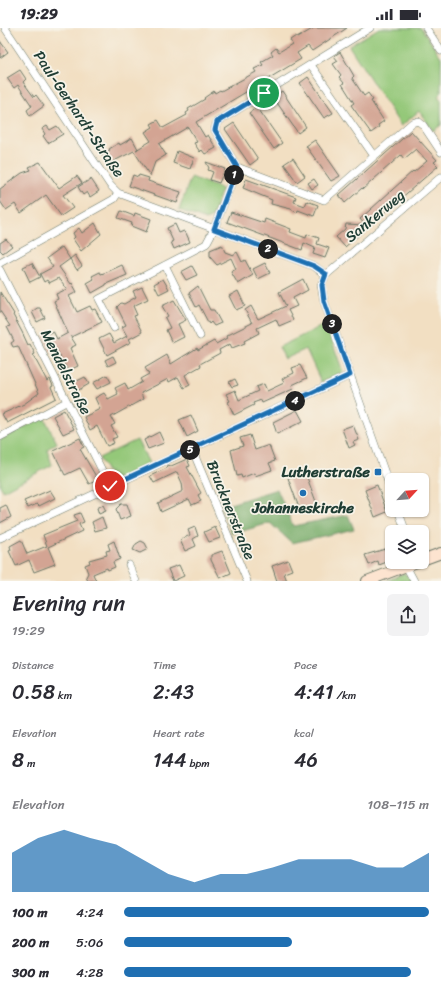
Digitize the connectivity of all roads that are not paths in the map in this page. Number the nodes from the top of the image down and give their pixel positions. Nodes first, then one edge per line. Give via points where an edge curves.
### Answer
1 (5, 28) edge
2 (370, 28) edge
3 (426, 28) edge
4 (441, 51) edge
5 (311, 65) junction
6 (441, 152) edge
7 (374, 156) junction
8 (237, 167) junction
9 (441, 177) edge
10 (118, 193) junction
11 (214, 229) junction
12 (0, 263) edge
13 (165, 265) junction
14 (0, 270) edge
15 (326, 274) junction
16 (114, 328) dead end
17 (200, 336) dead end
18 (350, 375) junction
19 (66, 402) junction
20 (0, 437) edge
21 (192, 449) junction
22 (385, 473) edge
23 (110, 486) junction
24 (0, 538) edge
25 (441, 553) edge
26 (429, 557) edge
27 (130, 565) dead end
28 (398, 569) edge
29 (408, 569) edge
30 (136, 581) edge
31 (246, 581) edge
32 (367, 581) edge
33 (414, 581) edge

1 - 10 street, Paul-Gerhardt-Straße
2 - 5 street
3 - 4 street
5 - 7 street
5 - 8 street via 217,122 215,130
6 - 7 street via 418,121 412,123
7 - 8 street via 324,200
8 - 11 street
9 - 15 street, Sankerweg
10 - 11 street, Paul-Gerhardt-Straße
10 - 12 street via 114,199
11 - 13 street via 206,244
11 - 15 street, Paul-Gerhardt-Straße via 314,266
13 - 16 street via 99,299
13 - 17 street
14 - 19 street, Mendelstraße
15 - 18 street via 322,285 324,301
18 - 21 street
18 - 22 street
19 - 20 street
19 - 23 street, Mendelstraße
21 - 23 street
21 - 31 street, Brucknerstraße
23 - 24 street
25 - 26 main road
27 - 30 street
28 - 32 main road
29 - 33 street

